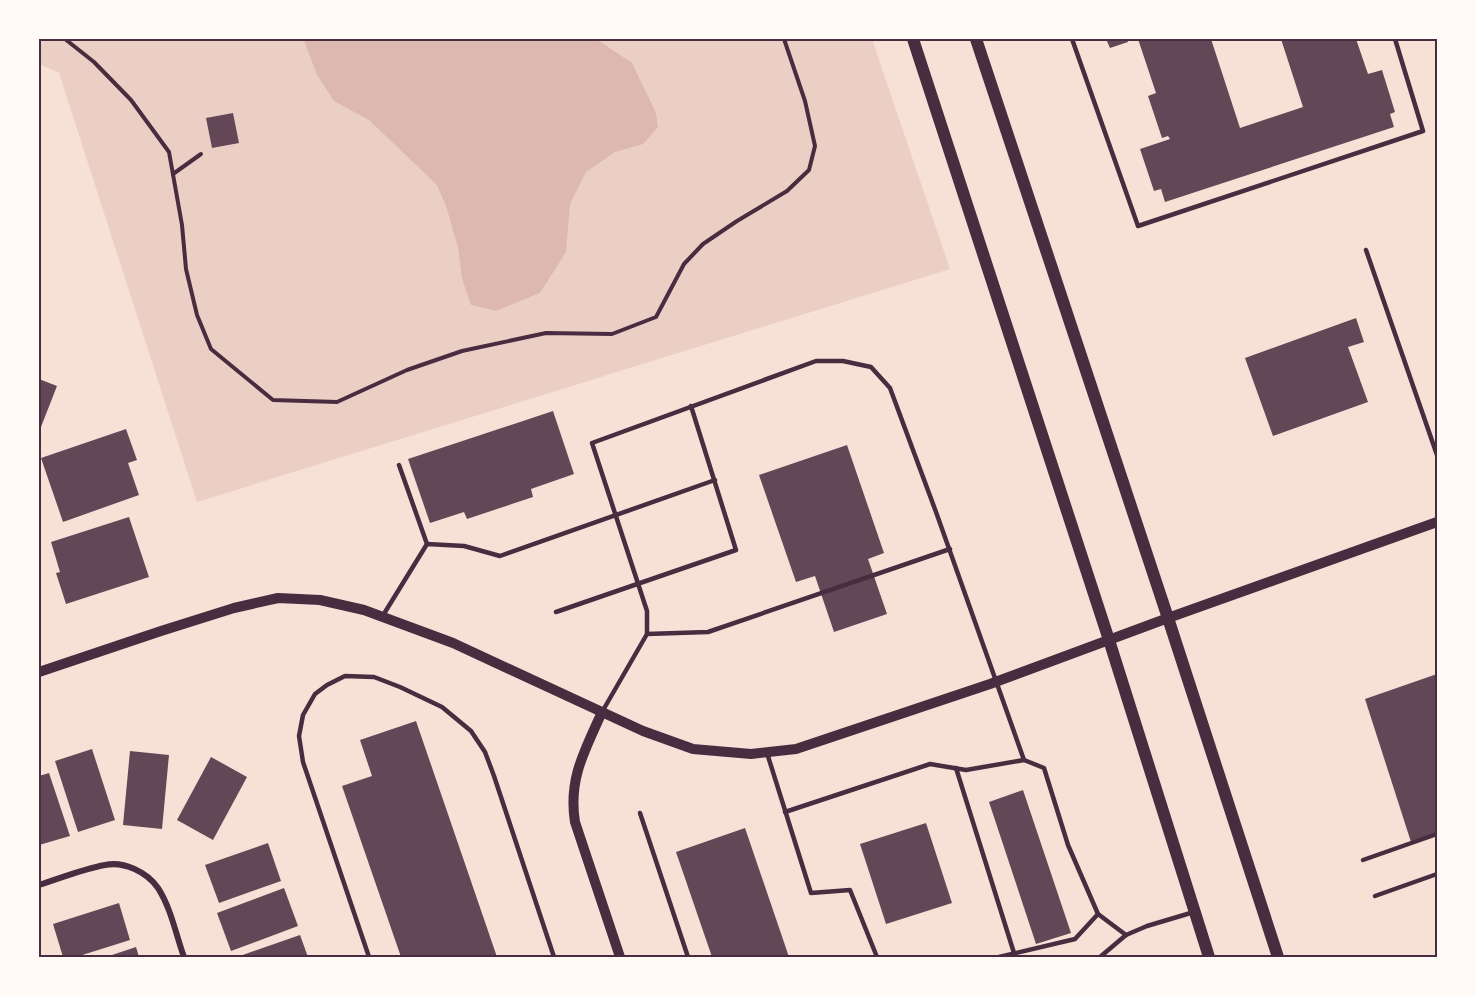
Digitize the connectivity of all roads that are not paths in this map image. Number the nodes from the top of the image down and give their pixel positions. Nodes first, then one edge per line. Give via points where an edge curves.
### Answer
1 (913, 39) edge
2 (976, 39) edge
3 (1072, 39) edge
4 (1395, 39) edge
5 (1366, 250) dead end
6 (691, 406) junction
7 (1437, 455) edge
8 (399, 465) dead end
9 (715, 480) junction
10 (616, 516) junction
11 (1437, 522) edge
12 (427, 544) junction
13 (950, 549) junction
14 (639, 584) junction
15 (556, 612) dead end
16 (382, 617) junction
17 (1167, 618) junction
18 (647, 634) junction
19 (1109, 640) junction
20 (39, 672) edge
21 (996, 682) junction
22 (602, 712) junction
23 (767, 752) junction
24 (1024, 760) junction
25 (956, 768) junction
26 (785, 812) junction
27 (640, 813) dead end
28 (1437, 834) edge
29 (1362, 860) dead end
30 (1437, 874) edge
31 (39, 885) edge
32 (1375, 896) dead end
33 (1195, 911) junction
34 (1098, 914) junction
35 (1126, 935) junction
36 (1014, 953) junction
37 (184, 957) edge
38 (369, 957) edge
39 (554, 957) edge
40 (620, 957) edge
41 (688, 957) edge
42 (877, 957) edge
43 (999, 957) edge
44 (1100, 957) edge
45 (1209, 957) edge
46 (1278, 957) edge

1 - 19 main road
2 - 17 main road
3 - 4 lane via 1138,226 1423,131
5 - 7 lane
6 - 9 lane
6 - 10 lane via 592,442
6 - 13 lane via 816,361 871,367 890,388
8 - 12 lane
9 - 10 lane
9 - 14 lane via 736,550
10 - 12 lane via 500,556 464,546
10 - 14 lane
11 - 17 street
12 - 16 lane
13 - 18 lane via 708,632
13 - 21 lane
14 - 15 lane
14 - 18 lane via 647,611
16 - 20 street via 320,600 278,598 161,630
16 - 22 street via 453,643
17 - 19 street
17 - 46 main road
18 - 22 lane
19 - 21 street
19 - 33 main road
21 - 23 street via 796,748
21 - 24 lane
22 - 23 street via 693,749
22 - 40 street via 579,765 572,805
23 - 26 lane
24 - 25 lane via 966,770
24 - 34 lane via 1044,768 1068,845
25 - 26 lane via 930,764
25 - 36 lane
26 - 42 lane via 811,893 850,890
27 - 41 lane
28 - 29 lane
30 - 32 lane
31 - 37 street via 89,868 125,865 157,886
33 - 35 lane
33 - 45 main road
34 - 35 lane
34 - 36 lane via 1075,939
35 - 44 lane
36 - 43 lane
38 - 39 lane via 303,762 299,736 303,715 315,694 345,676 374,677 400,687 442,707 471,731 494,776

